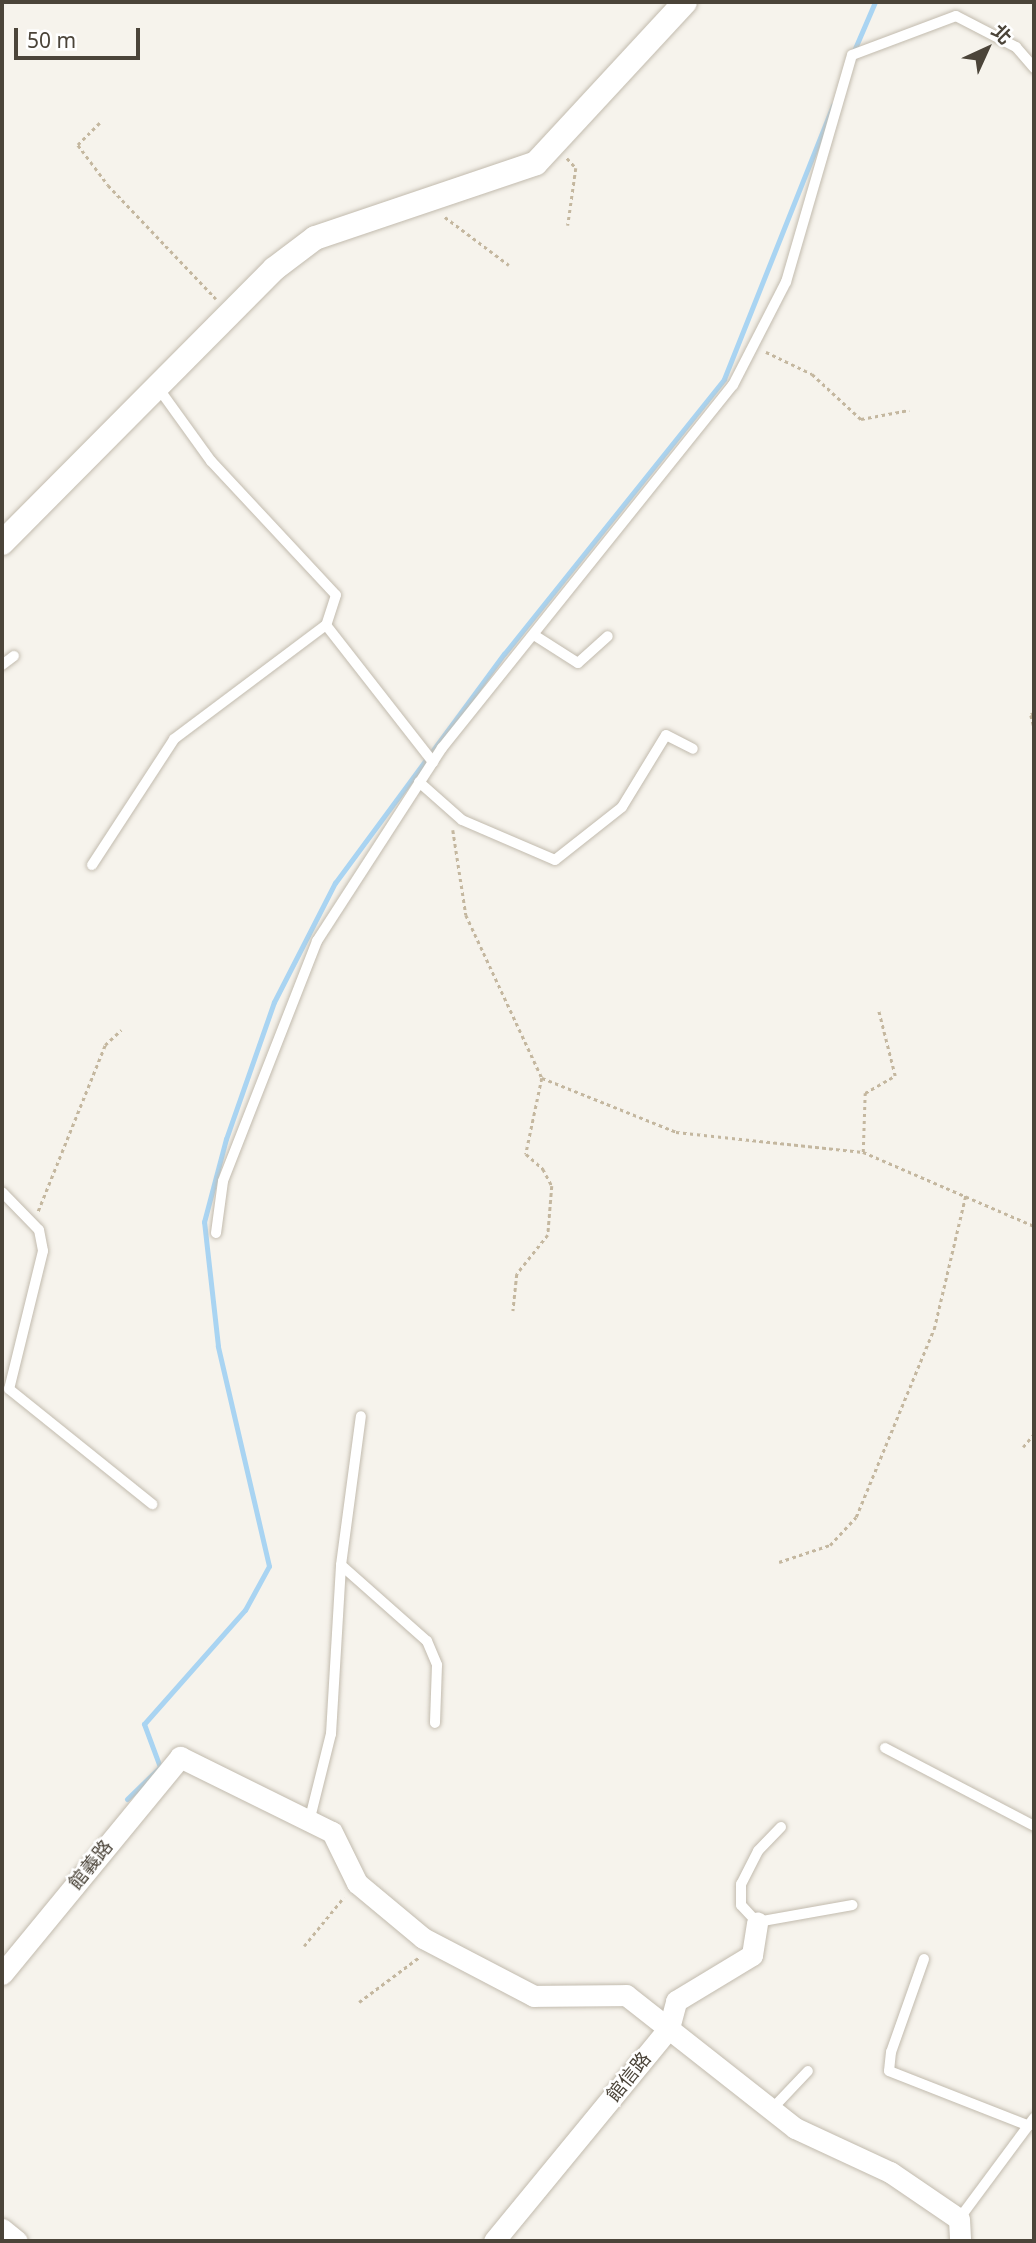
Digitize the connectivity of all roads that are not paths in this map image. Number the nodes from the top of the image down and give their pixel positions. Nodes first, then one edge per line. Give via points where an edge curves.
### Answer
1 (685, 2) edge
2 (1034, 68) edge
3 (159, 389) junction
4 (2, 543) edge
5 (326, 625) junction
6 (534, 635) junction
7 (608, 636) dead end
8 (14, 656) dead end
9 (2, 664) edge
10 (693, 749) dead end
11 (433, 762) junction
12 (419, 782) junction
13 (92, 865) dead end
14 (2, 1192) edge
15 (216, 1233) dead end
16 (361, 1416) dead end
17 (152, 1504) dead end
18 (341, 1565) junction
19 (435, 1723) dead end
20 (885, 1748) dead end
21 (310, 1818) junction
22 (1034, 1826) edge
23 (781, 1827) dead end
24 (852, 1905) dead end
25 (757, 1922) junction
26 (925, 1959) dead end
27 (2, 1974) edge
28 (669, 2028) junction
29 (808, 2071) dead end
30 (770, 2111) junction
31 (1032, 2122) edge
32 (959, 2219) junction
33 (2, 2229) edge
34 (17, 2241) edge
35 (494, 2241) edge
36 (960, 2241) edge

1 - 3 street via 536,163 315,238 274,270
2 - 6 lane via 1016,47 956,16 852,55 786,282 733,385
3 - 4 street
3 - 5 lane via 211,461 336,595
5 - 11 lane
5 - 13 lane via 174,739
6 - 7 lane via 578,663
6 - 11 lane
8 - 9 lane
10 - 12 lane via 666,735 622,807 555,860 462,820
11 - 12 lane
12 - 15 lane via 317,941 223,1181
14 - 17 lane via 40,1230 43,1251 9,1389
16 - 18 lane
18 - 19 lane via 427,1641 437,1665
18 - 21 lane via 331,1734
20 - 22 lane
21 - 27 street, 館義路 via 180,1757
21 - 28 street via 332,1832 357,1883 433,1944 534,1996 626,1995
23 - 25 lane via 758,1851 741,1884 741,1905
24 - 25 lane
25 - 28 street, 館信路 via 752,1955 676,2001
26 - 31 lane via 891,2052 889,2071
28 - 30 street
28 - 35 street, 館信路
29 - 30 lane
30 - 32 street via 795,2129 890,2172
31 - 32 lane
32 - 36 street
33 - 34 street

